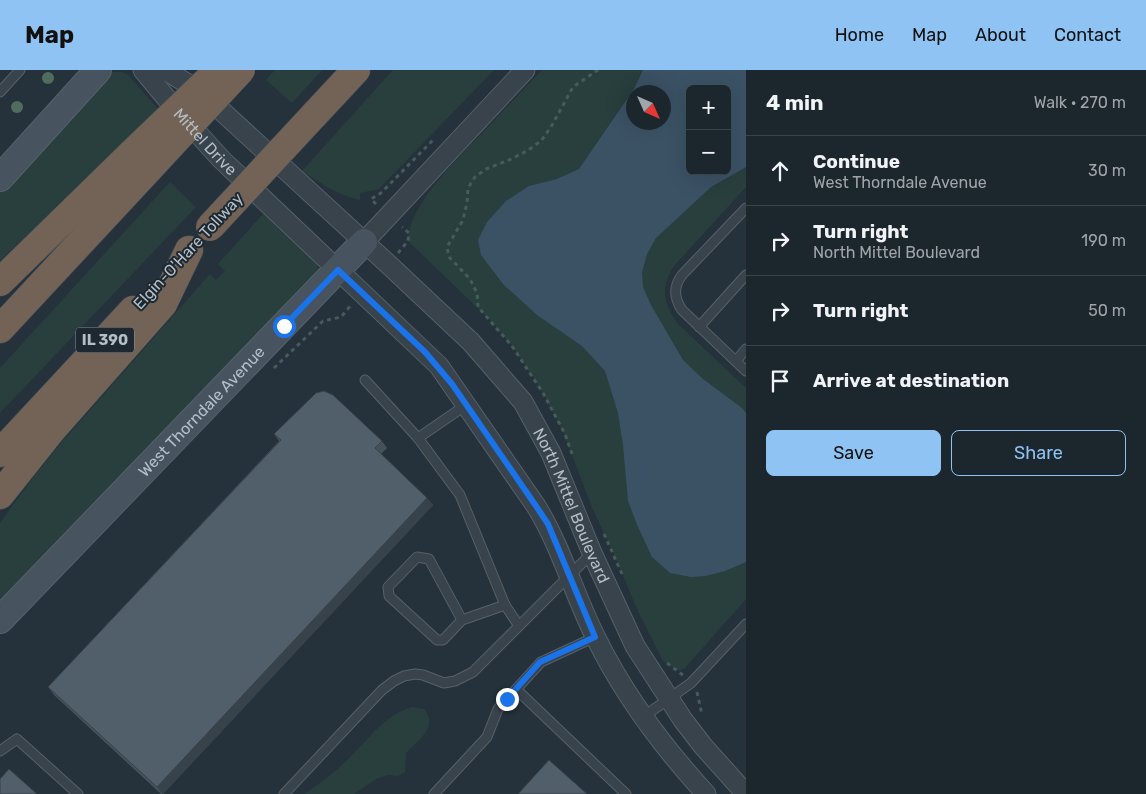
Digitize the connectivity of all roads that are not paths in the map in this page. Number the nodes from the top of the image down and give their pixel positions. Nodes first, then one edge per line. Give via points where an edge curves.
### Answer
1 (20, 70) edge
2 (98, 70) edge
3 (143, 70) edge
4 (165, 70) edge
5 (228, 70) edge
6 (242, 70) edge
7 (356, 70) edge
8 (525, 70) edge
9 (0, 91) edge
10 (139, 162) junction
11 (0, 178) edge
12 (746, 208) edge
13 (364, 242) junction
14 (189, 250) junction
15 (338, 270) junction
16 (746, 275) edge
17 (0, 282) edge
18 (700, 327) junction
19 (0, 329) edge
20 (746, 349) edge
21 (736, 361) junction
22 (746, 370) edge
23 (365, 380) dead end
24 (466, 405) junction
25 (418, 438) junction
26 (0, 453) edge
27 (0, 495) edge
28 (592, 553) junction
29 (569, 575) junction
30 (505, 605) junction
31 (0, 620) edge
32 (462, 620) junction
33 (746, 624) edge
34 (519, 626) junction
35 (595, 637) junction
36 (516, 689) junction
37 (668, 698) junction
38 (643, 717) junction
39 (0, 751) edge
40 (78, 794) edge
41 (284, 794) edge
42 (434, 794) edge
43 (626, 794) edge
44 (706, 794) edge
45 (746, 794) edge

1 - 9 lane
2 - 11 main road
3 - 15 street, Mittel Drive via 221,159
4 - 13 street, Mittel Drive via 201,92
5 - 10 highway, bridge via 207,81
6 - 10 highway, bridge
7 - 14 highway, Elgin-O'Hare Tollway / IL 390, bridge
8 - 13 street, West Thorndale Avenue
10 - 17 highway
10 - 19 highway
12 - 18 lane via 678,280 675,293 678,304
13 - 15 main road, West Thorndale Avenue
13 - 28 street, North Mittel Boulevard via 471,342 523,402 551,453
14 - 26 highway, Elgin-O'Hare Tollway / IL 390
14 - 27 highway via 163,304 51,431
15 - 24 street, North Mittel Boulevard via 439,366
15 - 31 main road, West Thorndale Avenue
16 - 18 lane
18 - 21 lane
20 - 21 lane
21 - 22 lane
23 - 25 lane
24 - 25 lane
24 - 29 street, North Mittel Boulevard via 548,524
25 - 30 lane via 460,494
28 - 29 lane
28 - 37 street, North Mittel Boulevard via 635,646
29 - 34 lane
29 - 35 street, North Mittel Boulevard
30 - 32 lane
30 - 34 lane
32 - 32 lane via 443,640 437,640 389,596 388,587 417,557 429,559
33 - 37 lane via 691,683
34 - 41 lane via 482,665 465,677 444,683 415,674 394,681
35 - 36 lane via 540,662
35 - 38 street, North Mittel Boulevard
36 - 42 lane via 498,708 487,737
36 - 43 lane
37 - 38 lane
37 - 45 street, North Mittel Boulevard via 703,746
38 - 44 street, North Mittel Boulevard
39 - 40 lane via 17,739

